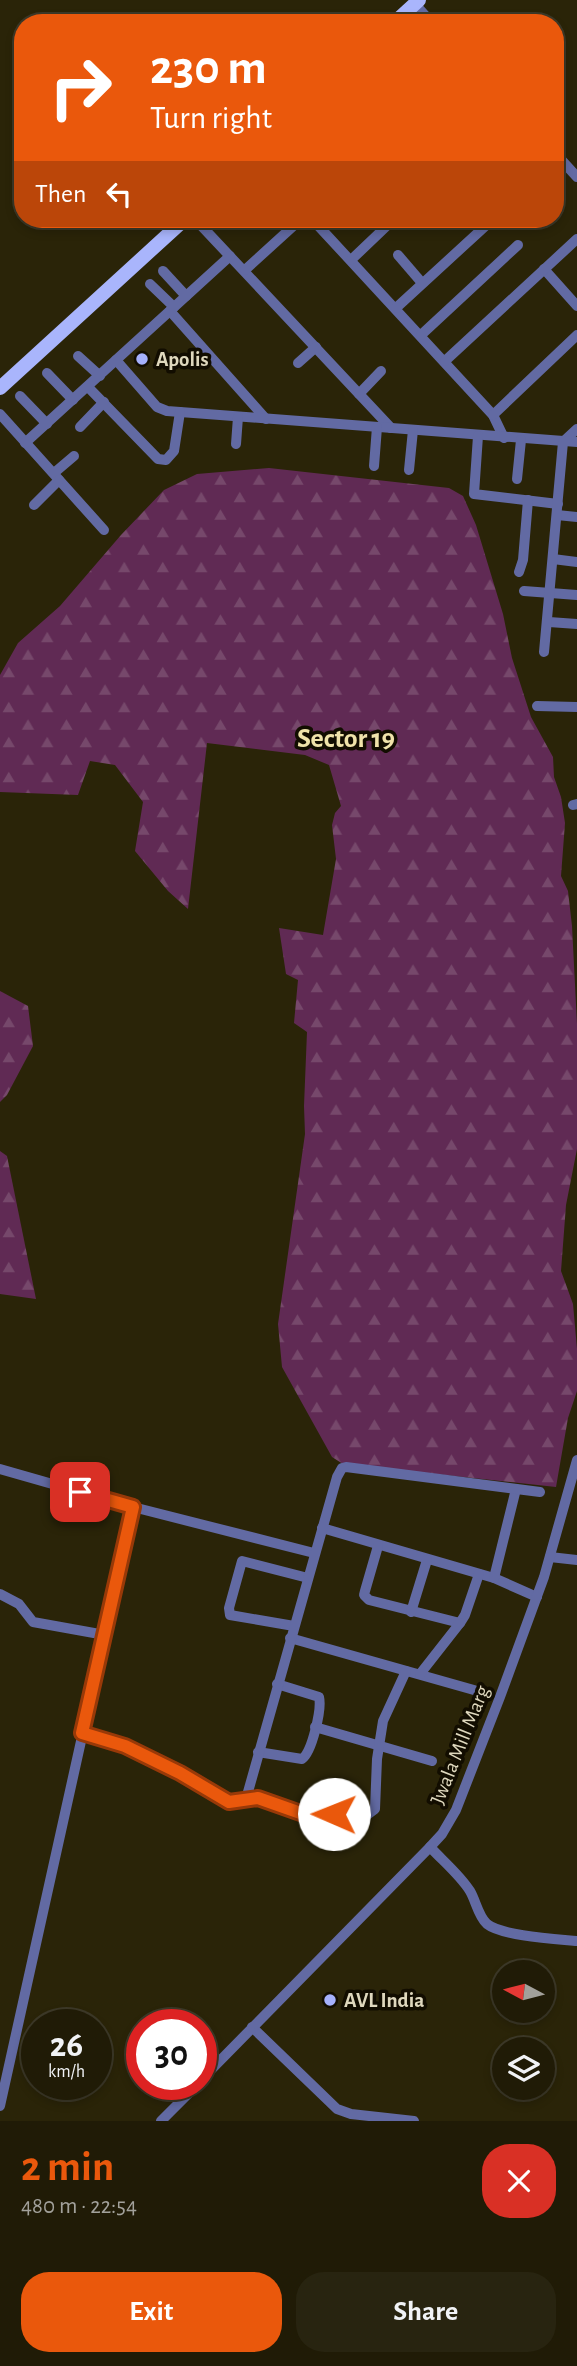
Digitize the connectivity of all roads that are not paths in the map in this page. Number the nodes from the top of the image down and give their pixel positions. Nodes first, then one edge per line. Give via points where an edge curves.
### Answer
1 (414, 1) edge
2 (396, 14) edge
3 (402, 14) edge
4 (564, 165) edge
5 (577, 177) edge
6 (164, 228) edge
7 (175, 228) edge
8 (204, 228) edge
9 (291, 228) edge
10 (321, 228) edge
11 (385, 228) edge
12 (483, 228) edge
13 (576, 241) edge
14 (518, 245) dead end
15 (398, 255) dead end
16 (230, 256) junction
17 (351, 260) junction
18 (544, 269) junction
19 (245, 270) junction
20 (163, 271) dead end
21 (422, 283) junction
22 (150, 284) dead end
23 (186, 296) junction
24 (577, 306) edge
25 (396, 308) junction
26 (172, 309) junction
27 (421, 335) junction
28 (577, 335) edge
29 (316, 347) junction
30 (78, 356) dead end
31 (116, 360) junction
32 (445, 361) junction
33 (298, 363) dead end
34 (381, 371) dead end
35 (47, 373) dead end
36 (100, 376) junction
37 (0, 380) edge
38 (88, 387) junction
39 (0, 388) edge
40 (359, 394) junction
41 (20, 396) dead end
42 (73, 400) junction
43 (104, 402) junction
44 (180, 412) junction
45 (0, 414) edge
46 (493, 415) junction
47 (238, 417) junction
48 (266, 419) junction
49 (47, 424) junction
50 (80, 427) dead end
51 (377, 427) junction
52 (391, 428) junction
53 (577, 429) edge
54 (413, 430) junction
55 (478, 436) junction
56 (504, 438) junction
57 (521, 440) junction
58 (563, 442) junction
59 (577, 442) edge
60 (25, 443) junction
61 (236, 444) dead end
62 (74, 456) dead end
63 (374, 466) dead end
64 (410, 470) dead end
65 (57, 477) junction
66 (517, 479) dead end
67 (528, 500) junction
68 (34, 505) dead end
69 (557, 510) junction
70 (577, 517) edge
71 (104, 530) dead end
72 (553, 559) junction
73 (577, 562) edge
74 (519, 572) dead end
75 (524, 590) dead end
76 (551, 593) junction
77 (577, 595) edge
78 (549, 622) junction
79 (577, 624) edge
80 (544, 652) dead end
81 (537, 706) dead end
82 (577, 707) edge
83 (577, 1460) edge
84 (0, 1469) edge
85 (516, 1489) junction
86 (540, 1492) dead end
87 (133, 1507) junction
88 (322, 1528) junction
89 (248, 1538) junction
90 (378, 1546) junction
91 (314, 1553) junction
92 (550, 1557) junction
93 (427, 1560) junction
94 (577, 1560) edge
95 (242, 1561) junction
96 (479, 1574) junction
97 (308, 1578) junction
98 (494, 1578) junction
99 (0, 1594) edge
100 (537, 1597) junction
101 (411, 1612) junction
102 (460, 1623) junction
103 (294, 1626) junction
104 (105, 1635) junction
105 (290, 1638) junction
106 (406, 1671) junction
107 (420, 1674) junction
108 (277, 1684) junction
109 (488, 1694) dead end
110 (315, 1727) junction
111 (82, 1733) junction
112 (379, 1744) junction
113 (258, 1752) junction
114 (432, 1761) dead end
115 (246, 1798) junction
116 (430, 1847) junction
117 (577, 1941) edge
118 (252, 2027) junction
119 (217, 2064) edge
120 (182, 2100) edge
121 (0, 2106) edge
122 (161, 2121) edge
123 (414, 2121) edge

1 - 2 main road
1 - 3 main road
4 - 5 street
6 - 37 main road
7 - 39 main road
8 - 16 street
9 - 19 street
10 - 17 street
11 - 17 street
12 - 21 street
13 - 18 street
14 - 27 street
15 - 21 street
16 - 19 street
16 - 23 street
17 - 25 street
18 - 24 street
18 - 32 street
19 - 29 street
20 - 23 street
21 - 25 street
22 - 26 street
23 - 26 street
25 - 27 street
26 - 31 street
26 - 48 street
27 - 32 street
28 - 46 street
29 - 33 street
29 - 40 street
30 - 36 street
31 - 36 street
31 - 44 street via 157,407
32 - 46 street
34 - 40 street
35 - 42 street
36 - 38 street
38 - 42 street
38 - 43 street
40 - 52 street
41 - 49 street
42 - 49 street
43 - 44 street via 162,461 174,451
43 - 50 street
44 - 47 street
45 - 60 street
46 - 56 street
47 - 48 street
47 - 61 street
48 - 51 street
49 - 60 street
51 - 52 street
51 - 63 street
52 - 54 street
53 - 58 street
54 - 55 street
54 - 64 street
55 - 56 street
55 - 67 street via 474,494
56 - 57 street
57 - 58 street
57 - 66 street
58 - 59 street
58 - 69 street
60 - 65 street
62 - 65 street
65 - 68 street
65 - 71 street via 67,497
67 - 69 street
67 - 74 street
69 - 70 street
69 - 72 street
72 - 73 street
72 - 76 street
75 - 76 street
76 - 77 street
76 - 78 street
78 - 79 street
78 - 80 street
81 - 82 street
83 - 92 street, Jwala Mill Marg
84 - 87 street
85 - 86 street
85 - 88 street via 346,1467 339,1472
85 - 98 street
87 - 89 street
87 - 104 street
88 - 90 street
88 - 91 street
89 - 91 street
89 - 95 street
90 - 93 street
90 - 101 street via 364,1595
91 - 97 street
92 - 94 street
92 - 100 street, Jwala Mill Marg
93 - 96 street
93 - 101 street
95 - 97 street
95 - 103 street via 230,1615
96 - 98 street
96 - 102 street
97 - 103 street
98 - 100 street
99 - 104 street via 19,1604 33,1622
100 - 116 street, Jwala Mill Marg via 456,1810
101 - 102 street
102 - 107 street
103 - 105 street
104 - 111 street
105 - 106 street
105 - 108 street
106 - 107 street
106 - 112 street via 383,1721
107 - 109 street
108 - 110 street via 319,1697
108 - 113 street
110 - 112 street
110 - 113 street via 305,1757
111 - 115 street via 125,1746 229,1802
111 - 121 street
112 - 114 street
112 - 115 street via 372,1814 309,1816
113 - 115 street
116 - 117 street via 466,1886 488,1925
116 - 118 street, Jwala Mill Marg
118 - 119 street, Jwala Mill Marg
118 - 123 street via 337,2109
120 - 122 street, Jwala Mill Marg

